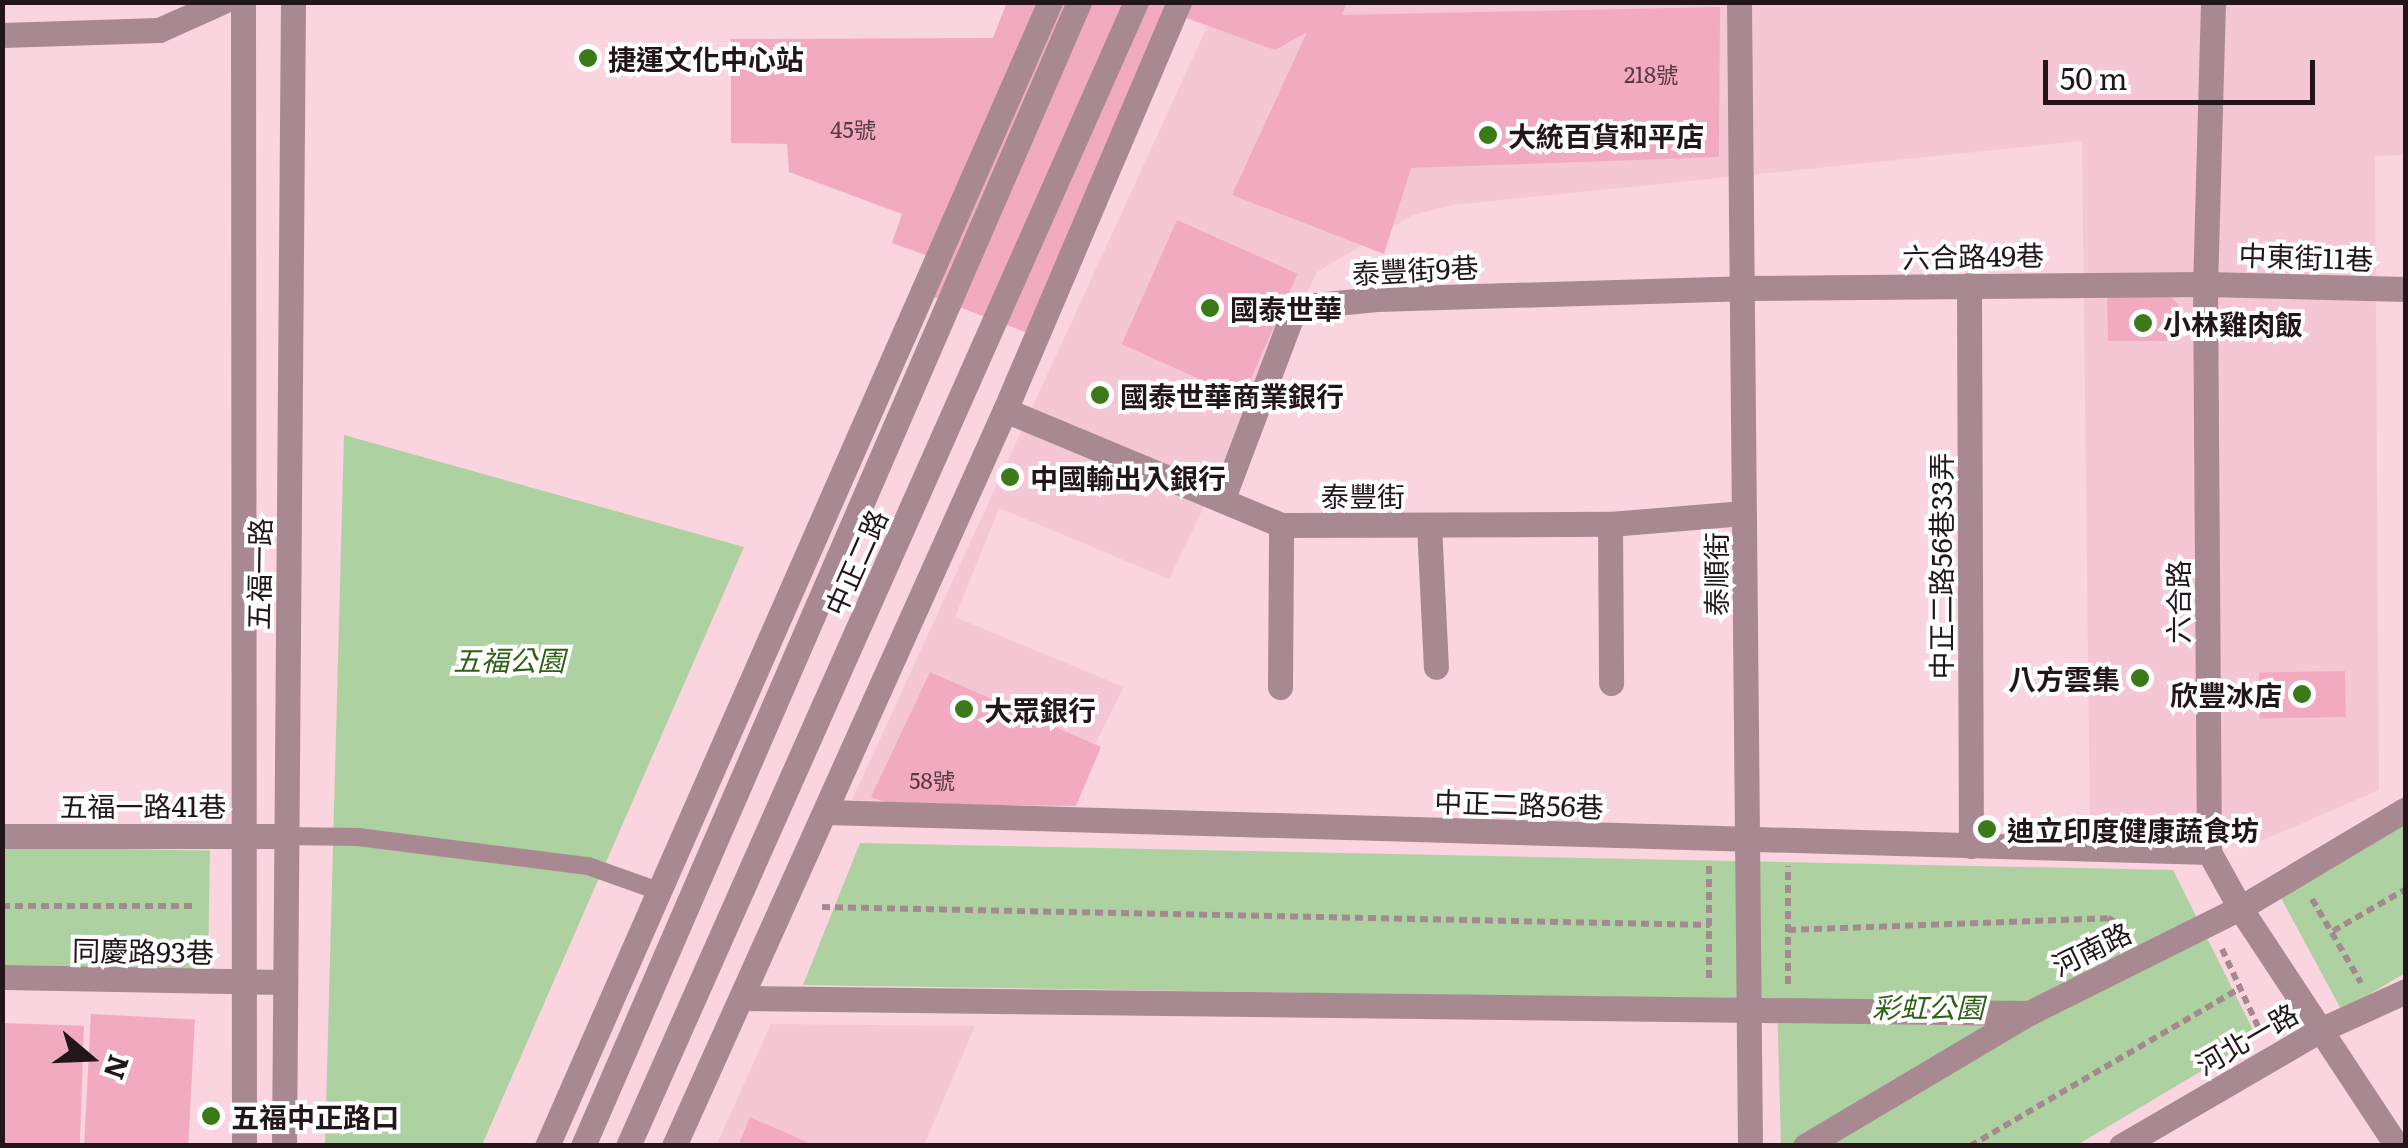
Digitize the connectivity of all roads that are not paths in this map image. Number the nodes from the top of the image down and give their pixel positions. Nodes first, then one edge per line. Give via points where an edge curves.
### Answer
1 (222, 2) edge
2 (244, 2) edge
3 (294, 2) edge
4 (1050, 2) edge
5 (1080, 2) edge
6 (1136, 2) edge
7 (1179, 2) edge
8 (1740, 2) edge
9 (2213, 2) edge
10 (2, 35) edge
11 (2205, 284) junction
12 (1969, 285) junction
13 (1742, 288) junction
14 (2406, 290) edge
15 (1005, 410) junction
16 (1223, 498) junction
17 (1744, 513) junction
18 (1610, 524) junction
19 (1280, 525) junction
20 (1429, 525) junction
21 (1436, 667) dead end
22 (1610, 683) dead end
23 (1280, 686) dead end
24 (2406, 809) edge
25 (826, 812) junction
26 (243, 835) junction
27 (2, 836) edge
28 (284, 836) junction
29 (1747, 840) junction
30 (1971, 846) junction
31 (2209, 852) junction
32 (661, 892) junction
33 (2240, 908) junction
34 (2, 976) edge
35 (243, 982) junction
36 (283, 982) junction
37 (2406, 991) edge
38 (742, 998) junction
39 (1749, 1010) junction
40 (2029, 1012) junction
41 (2320, 1030) junction
42 (244, 1146) edge
43 (284, 1146) edge
44 (547, 1146) edge
45 (583, 1146) edge
46 (628, 1146) edge
47 (674, 1146) edge
48 (1750, 1146) edge
49 (1805, 1146) edge
50 (2121, 1146) edge
51 (2397, 1146) edge

1 - 10 street via 159,30
2 - 26 street, 五福一路
3 - 28 street, 五福一路
4 - 32 street, 中正二路
5 - 45 street, 中正二路
6 - 46 street, 中正二路
7 - 15 street
8 - 13 street, 泰順街
9 - 11 street, 六合路
11 - 12 street, 六合路49巷
11 - 14 street, 中東街11巷
11 - 31 street, 六合路
12 - 13 street, 六合路49巷
12 - 30 street, 中正二路56巷33弄
13 - 16 street, 泰豐街9巷 via 1295,306
13 - 17 street, 泰順街
15 - 16 street, 泰豐街
15 - 25 street
16 - 19 street, 泰豐街
17 - 18 street, 泰豐街
17 - 29 street, 泰順街
18 - 20 street, 泰豐街
18 - 22 street
19 - 20 street, 泰豐街
19 - 23 street
20 - 21 street
24 - 33 street, 河南路
25 - 29 street, 中正二路56巷
25 - 38 street
26 - 27 street, 五福一路41巷
26 - 28 street, 五福一路41巷
26 - 35 street, 五福一路
28 - 32 lane via 358,838 588,866
28 - 36 street, 五福一路
29 - 30 street, 中正二路56巷
29 - 39 street, 泰順街
30 - 31 street, 中正二路56巷
31 - 33 street, 六合路
32 - 44 street, 中正二路
33 - 40 street, 河南路
33 - 41 street, 六合路
34 - 35 street, 同慶路93巷
35 - 36 street, 同慶路93巷
35 - 42 street, 五福一路
36 - 43 street, 五福一路
37 - 41 street, 河北一路
38 - 39 street
38 - 47 street
39 - 40 street
39 - 48 street, 泰順街
40 - 49 street, 河南路
41 - 50 street, 河北一路
41 - 51 street, 六合路

